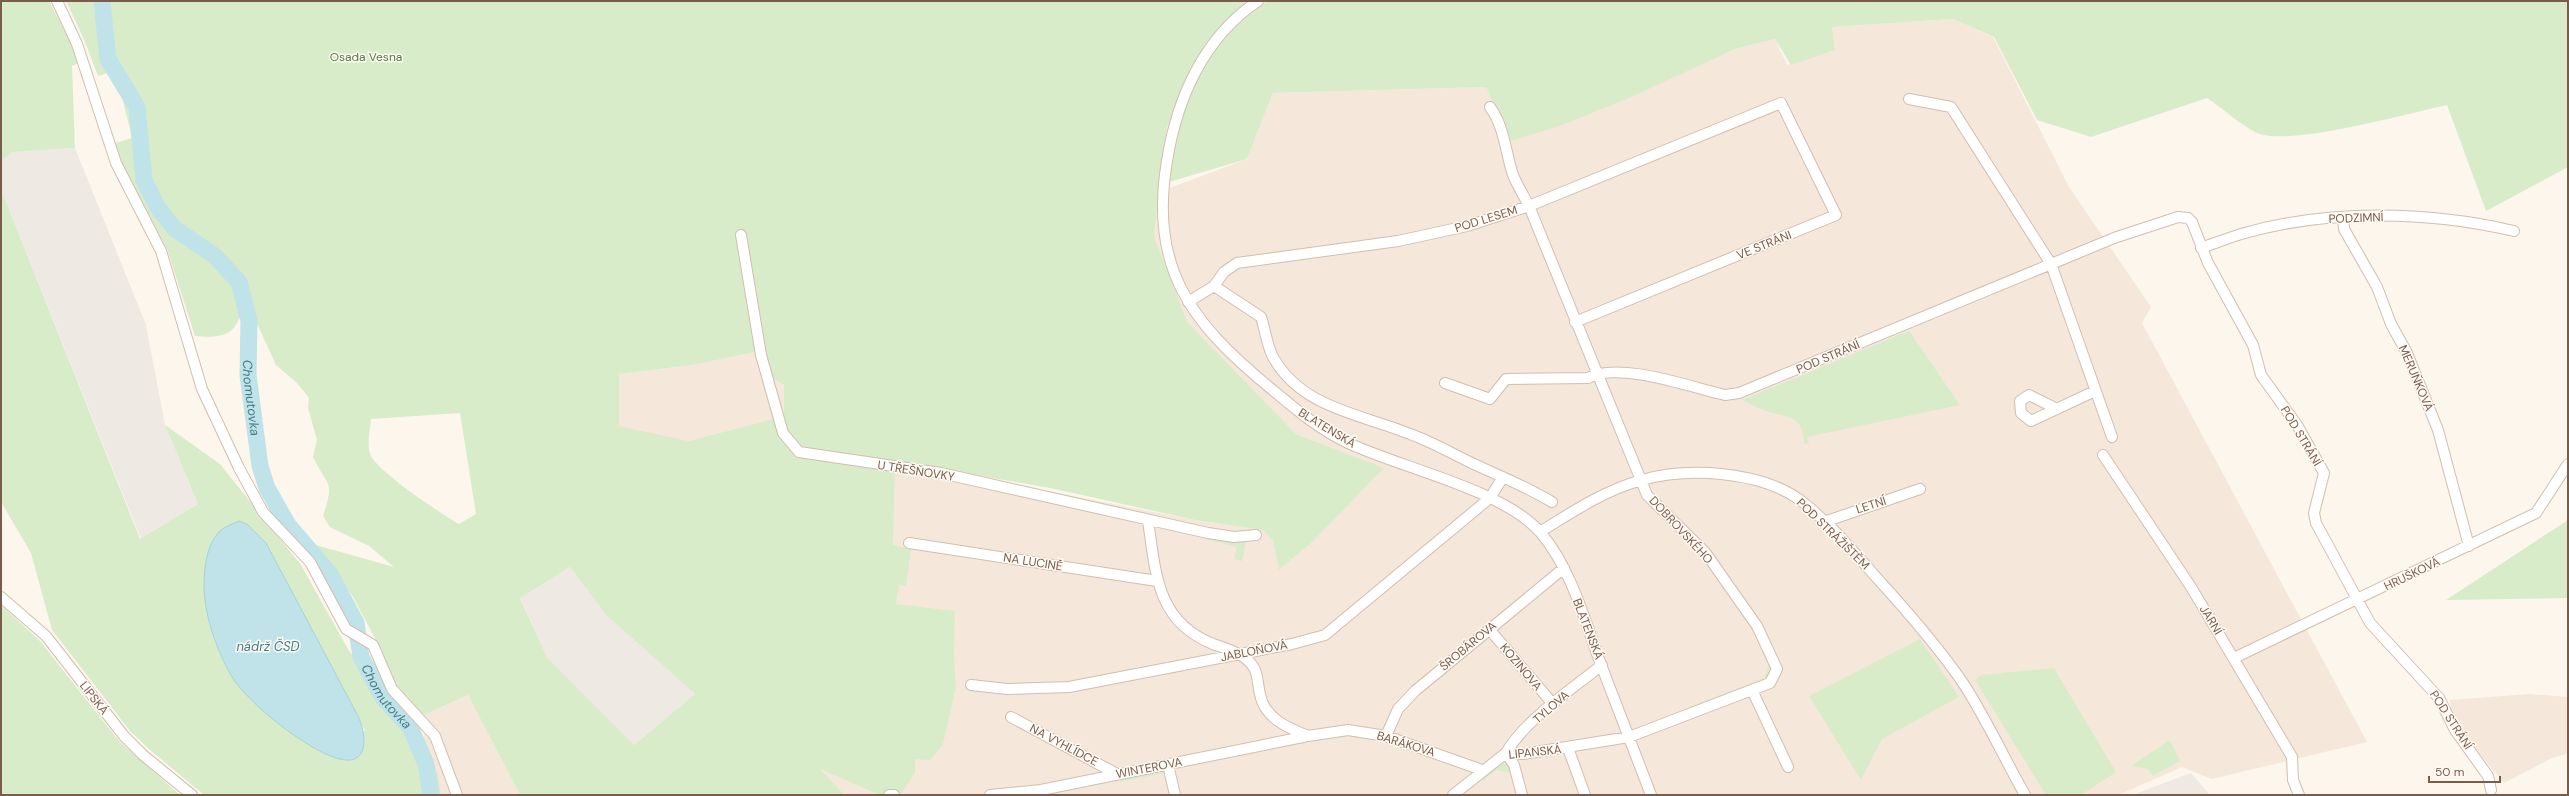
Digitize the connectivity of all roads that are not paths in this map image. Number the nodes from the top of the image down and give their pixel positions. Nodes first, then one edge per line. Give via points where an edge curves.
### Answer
1 (57, 1) edge
2 (1258, 1) edge
3 (1909, 99) dead end
4 (1781, 103) joint
5 (1490, 107) dead end
6 (1529, 206) junction
7 (2343, 218) junction
8 (2514, 231) dead end
9 (740, 235) dead end
10 (2202, 248) junction
11 (2051, 264) junction
12 (1214, 286) junction
13 (1188, 302) junction
14 (1575, 322) junction
15 (1596, 373) junction
16 (1446, 383) dead end
17 (2095, 391) junction
18 (2056, 409) dead end
19 (2112, 437) dead end
20 (2103, 454) dead end
21 (2568, 464) edge
22 (1503, 477) junction
23 (1642, 480) junction
24 (1920, 489) dead end
25 (1490, 498) junction
26 (1552, 502) dead end
27 (1148, 521) junction
28 (1824, 522) junction
29 (1540, 532) junction
30 (1256, 535) dead end
31 (908, 543) dead end
32 (2469, 546) junction
33 (1564, 568) junction
34 (1157, 580) junction
35 (1, 597) edge
36 (2358, 600) junction
37 (1489, 629) junction
38 (1241, 654) junction
39 (2234, 658) junction
40 (1602, 665) junction
41 (970, 685) dead end
42 (1752, 690) junction
43 (1553, 704) junction
44 (1010, 717) dead end
45 (1308, 736) junction
46 (1386, 736) junction
47 (1629, 737) junction
48 (1568, 748) junction
49 (1506, 752) junction
50 (1168, 764) junction
51 (1788, 767) dead end
52 (1482, 770) junction
53 (1116, 774) junction
54 (2491, 790) dead end
55 (192, 795) edge
56 (457, 795) edge
57 (889, 795) edge
58 (894, 795) edge
59 (990, 795) edge
60 (1175, 795) edge
61 (1453, 795) edge
62 (1522, 795) edge
63 (1585, 795) edge
64 (1651, 795) edge
65 (2025, 795) edge
66 (2299, 795) edge

1 - 56 street via 78,44 116,163 161,251 202,389 239,468 263,512 310,562 346,629 373,645 392,689 435,736
2 - 13 street, BLATENSKÁ via 1242,12 1210,46 1187,88 1172,129 1166,166 1162,229 1170,267
3 - 11 street via 1951,107
4 - 6 street, POD LESEM
4 - 14 street, VE STRÁNI via 1836,215
5 - 6 street, DOBROVSKÉHO via 1498,118 1514,176
6 - 12 street, POD LESEM via 1467,226 1398,241 1237,263 1224,272
6 - 14 street, DOBROVSKÉHO
7 - 8 street, PODZIMNÍ via 2388,216 2441,219
7 - 10 street, PODZIMNÍ via 2307,220 2245,233
7 - 32 street, MERUŇKOVÁ via 2344,229 2377,286 2438,430
9 - 27 street, U TŘEŠŇOVKY via 761,355 783,432 799,452 941,473
10 - 11 street, POD STRÁNÍ via 2192,222 2188,218 2178,217 2114,238
10 - 36 street, POD STRÁNÍ via 2253,345 2261,375 2297,425 2324,473 2314,513 2316,523
11 - 15 street, POD STRÁNÍ via 1739,393 1725,395 1620,371
11 - 17 street
12 - 13 street, POD LESEM
12 - 22 street via 1261,317 1273,357 1293,381 1316,399 1347,414 1410,433
13 - 25 street, BLATENSKÁ via 1211,334 1243,366 1305,417 1346,442
14 - 15 street, DOBROVSKÉHO
15 - 16 street via 1588,378 1506,379 1490,399
15 - 23 street, DOBROVSKÉHO
17 - 18 street
17 - 19 street
20 - 39 street, JARNÍ via 2191,587
21 - 32 street, HRUŠKOVÁ via 2536,513
22 - 25 street, JABLOŇOVÁ
22 - 26 street via 1525,485
23 - 28 street, POD STRÁŽIŠTĚM via 1697,472 1735,475 1775,487 1799,500
23 - 29 street, POD STRÁŽIŠTĚM via 1604,495
23 - 42 street, DOBROVSKÉHO via 1647,495 1704,552 1757,626 1777,669 1770,683
24 - 28 street, LETNÍ
25 - 29 street, BLATENSKÁ via 1515,510
25 - 38 street, JABLOŇOVÁ via 1325,635
27 - 30 street, U TŘEŠŇOVKY via 1234,537
27 - 34 street, BARÁKOVA
28 - 65 street, POD STRÁŽIŠTĚM via 1916,620 1964,684
29 - 33 street, BLATENSKÁ
31 - 34 street, NA LUCINĚ
32 - 36 street, HRUŠKOVÁ
33 - 37 street, ŠROBÁROVA
33 - 40 street, BLATENSKÁ
34 - 38 street, BARÁKOVA via 1160,593 1181,625 1207,641
35 - 55 street, LIPSKÁ via 46,636 124,736
36 - 39 street, HRUŠKOVÁ
36 - 54 street, POD STRÁNÍ via 2370,623 2439,698 2455,730 2488,776
37 - 43 street, KOZINOVA
37 - 46 street, ŠROBÁROVA via 1410,696 1398,709
38 - 41 street, JABLOŇOVÁ via 1069,687 1006,689
38 - 45 street, BARÁKOVA via 1255,668 1261,700 1271,715 1285,727
39 - 66 street, JARNÍ via 2292,757 2293,780
40 - 43 street, TYLOVA
40 - 47 street, BLATENSKÁ
42 - 47 street, DOBROVSKÉHO
42 - 51 street
43 - 49 street, TYLOVA via 1512,741
44 - 53 street, NA VYHLÍDCE
45 - 46 street, BARÁKOVA via 1348,730
45 - 50 street, WINTEROVA
46 - 52 street, BARÁKOVA
47 - 48 street, LIPANSKÁ
47 - 64 street, BLATENSKÁ
48 - 49 street, LIPANSKÁ via 1523,754
48 - 63 street
49 - 52 street, LIPANSKÁ
49 - 62 street via 1514,765
50 - 53 street, WINTEROVA
50 - 60 street
52 - 61 street, LIPANSKÁ
53 - 59 street, WINTEROVA via 1041,790
57 - 58 street

